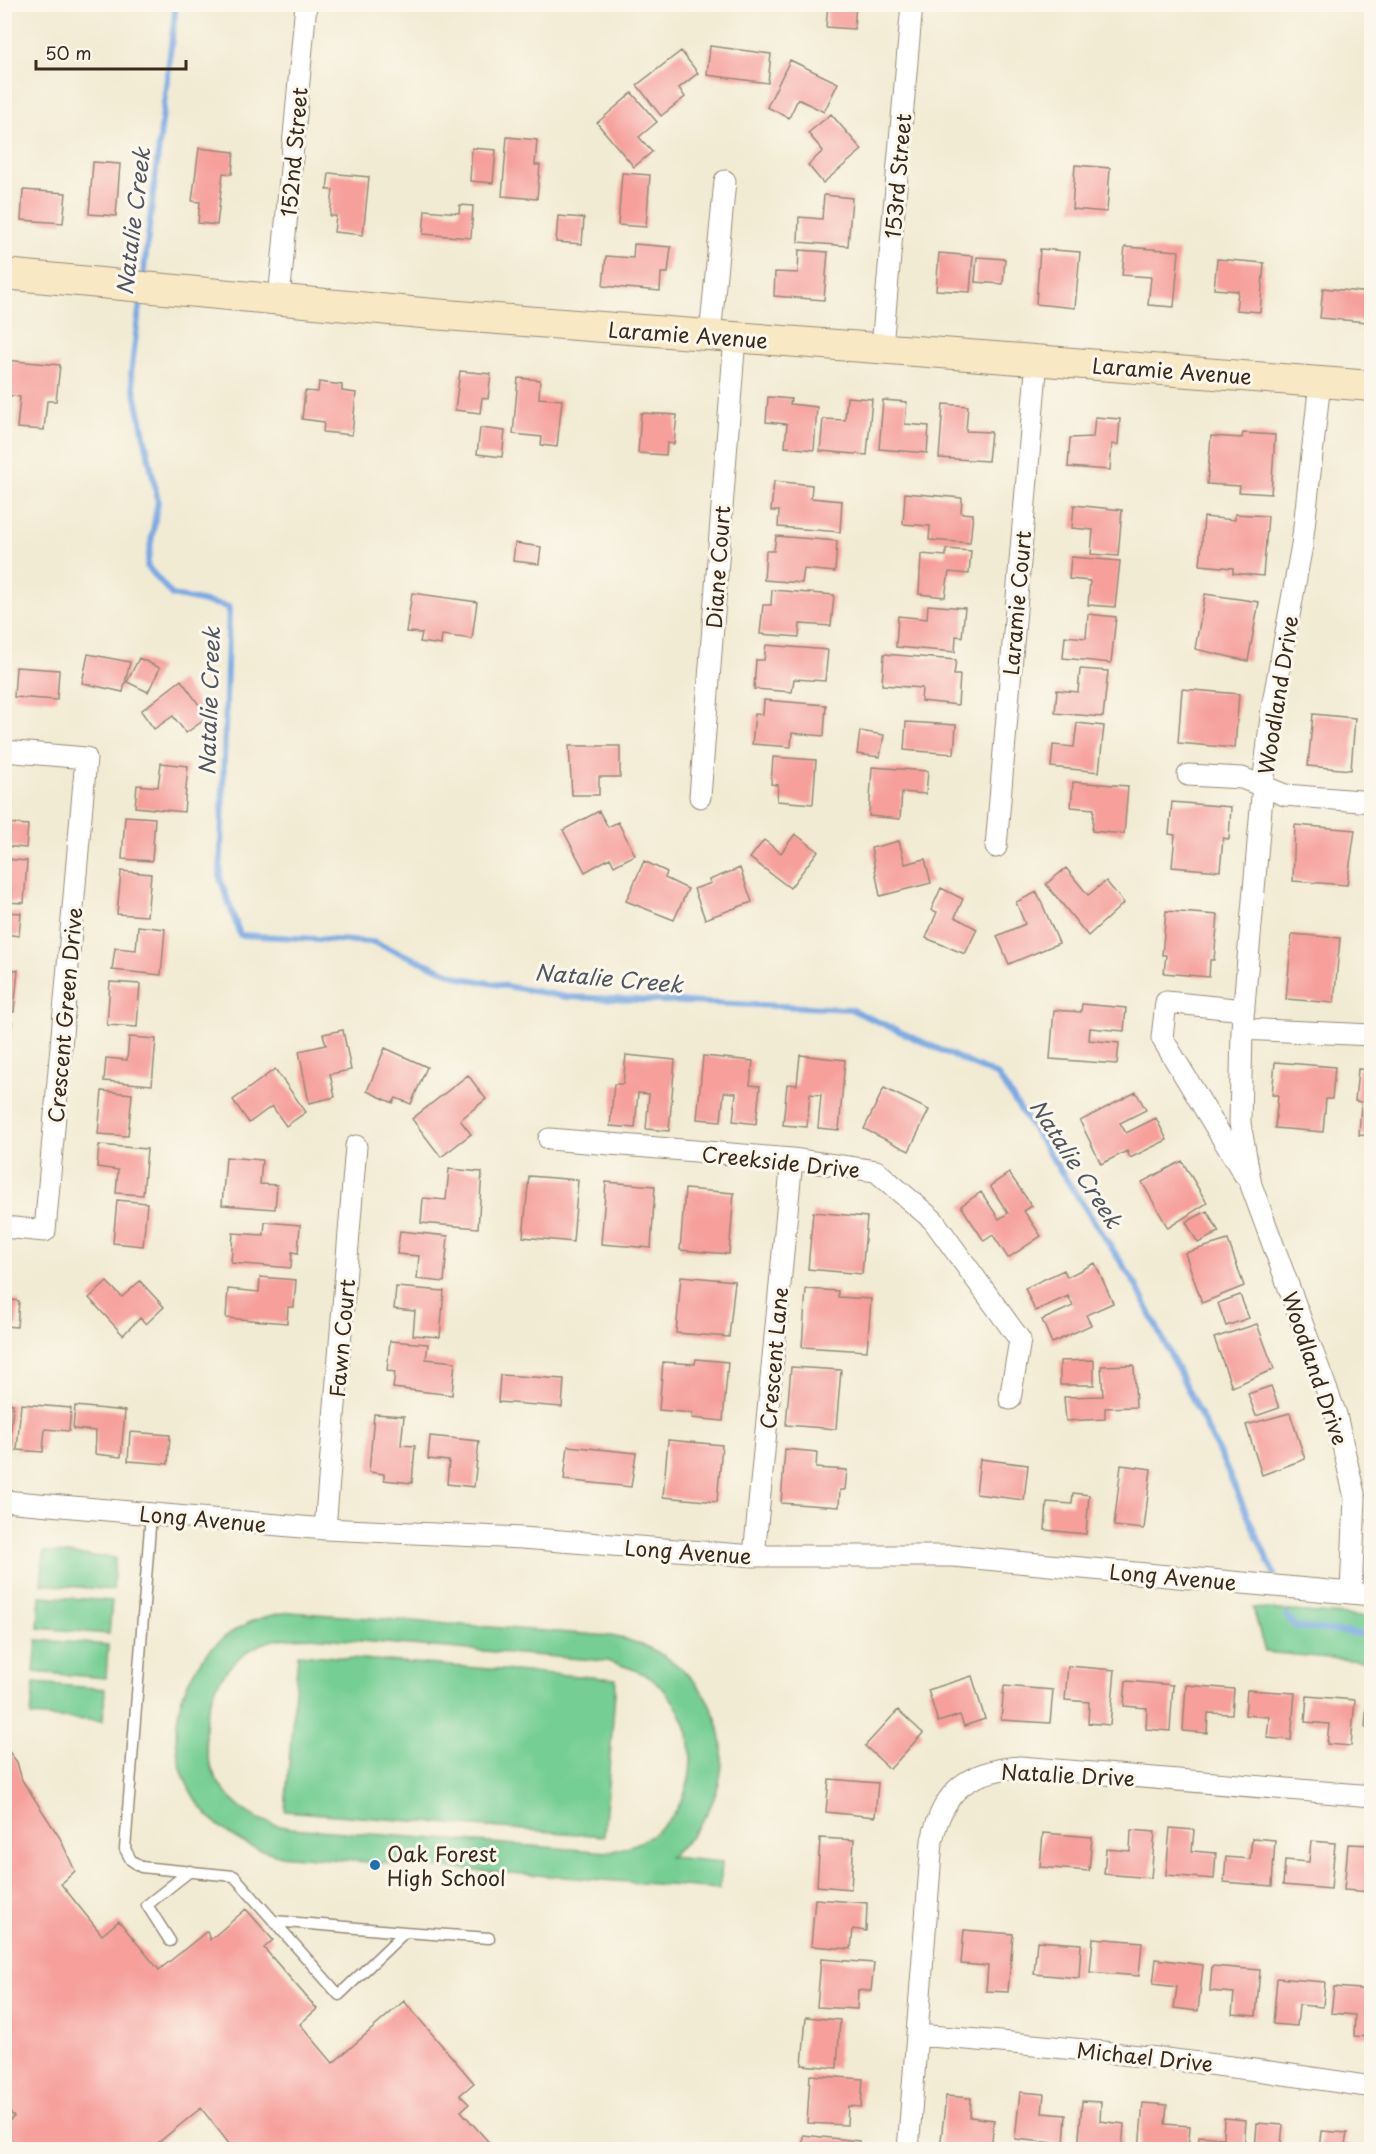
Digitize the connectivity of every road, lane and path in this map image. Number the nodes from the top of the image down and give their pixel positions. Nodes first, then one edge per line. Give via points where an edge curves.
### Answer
1 (306, 4) edge
2 (912, 4) edge
3 (725, 181) dead end
4 (4, 274) edge
5 (279, 300) junction
6 (722, 337) junction
7 (882, 347) junction
8 (1037, 359) junction
9 (1320, 381) junction
10 (1371, 386) edge
11 (4, 751) edge
12 (1188, 775) dead end
13 (1263, 785) junction
14 (700, 797) dead end
15 (1371, 802) edge
16 (996, 847) dead end
17 (1243, 1020) junction
18 (1371, 1035) edge
19 (549, 1138) dead end
20 (356, 1146) dead end
21 (792, 1159) junction
22 (1251, 1185) junction
23 (4, 1227) edge
24 (1010, 1399) dead end
25 (4, 1501) edge
26 (152, 1514) junction
27 (325, 1529) junction
28 (754, 1556) junction
29 (1361, 1594) edge
30 (1371, 1796) edge
31 (190, 1871) junction
32 (274, 1921) junction
33 (405, 1932) junction
34 (489, 1938) dead end
35 (170, 1941) dead end
36 (918, 2035) junction
37 (1371, 2087) edge
38 (908, 2150) edge

1 - 5 street, 152nd Street
2 - 7 street, 153rd Street
3 - 6 street, Diane Court
4 - 5 street, Laramie Avenue
5 - 6 street, Laramie Avenue
6 - 7 street, Laramie Avenue
6 - 14 street, Diane Court
7 - 8 street, Laramie Avenue
8 - 9 street, Laramie Avenue
8 - 16 street, Laramie Court
9 - 10 street, Laramie Avenue
9 - 13 street, Woodland Drive via 1302,545 1272,708
11 - 23 street, Crescent Green Drive via 86,758 45,1231
12 - 13 street via 1242,778
13 - 15 street via 1285,795
13 - 17 street, Woodland Drive
17 - 18 street
17 - 22 street, Woodland Drive via 1240,1123
17 - 22 street, Woodland Drive via 1166,1002 1162,1038
19 - 21 street, Creekside Drive
20 - 27 street, Fawn Court
21 - 24 street, Creekside Drive via 876,1171 933,1220 1020,1340
21 - 28 street, Crescent Lane
22 - 29 street, Woodland Drive via 1338,1426 1355,1498
25 - 26 street, Long Avenue
26 - 27 street, Long Avenue
26 - 31 lane via 125,1849 141,1867
27 - 28 street, Long Avenue via 522,1538
28 - 29 street, Long Avenue via 954,1556
30 - 36 street, Natalie Drive via 1020,1767 990,1770 972,1777 945,1804 932,1841
31 - 32 lane via 234,1876
31 - 35 lane via 147,1905
32 - 33 lane
32 - 33 lane via 339,1995
33 - 34 lane
36 - 37 street, Michael Drive via 1164,2058
36 - 38 street, Natalie Drive

